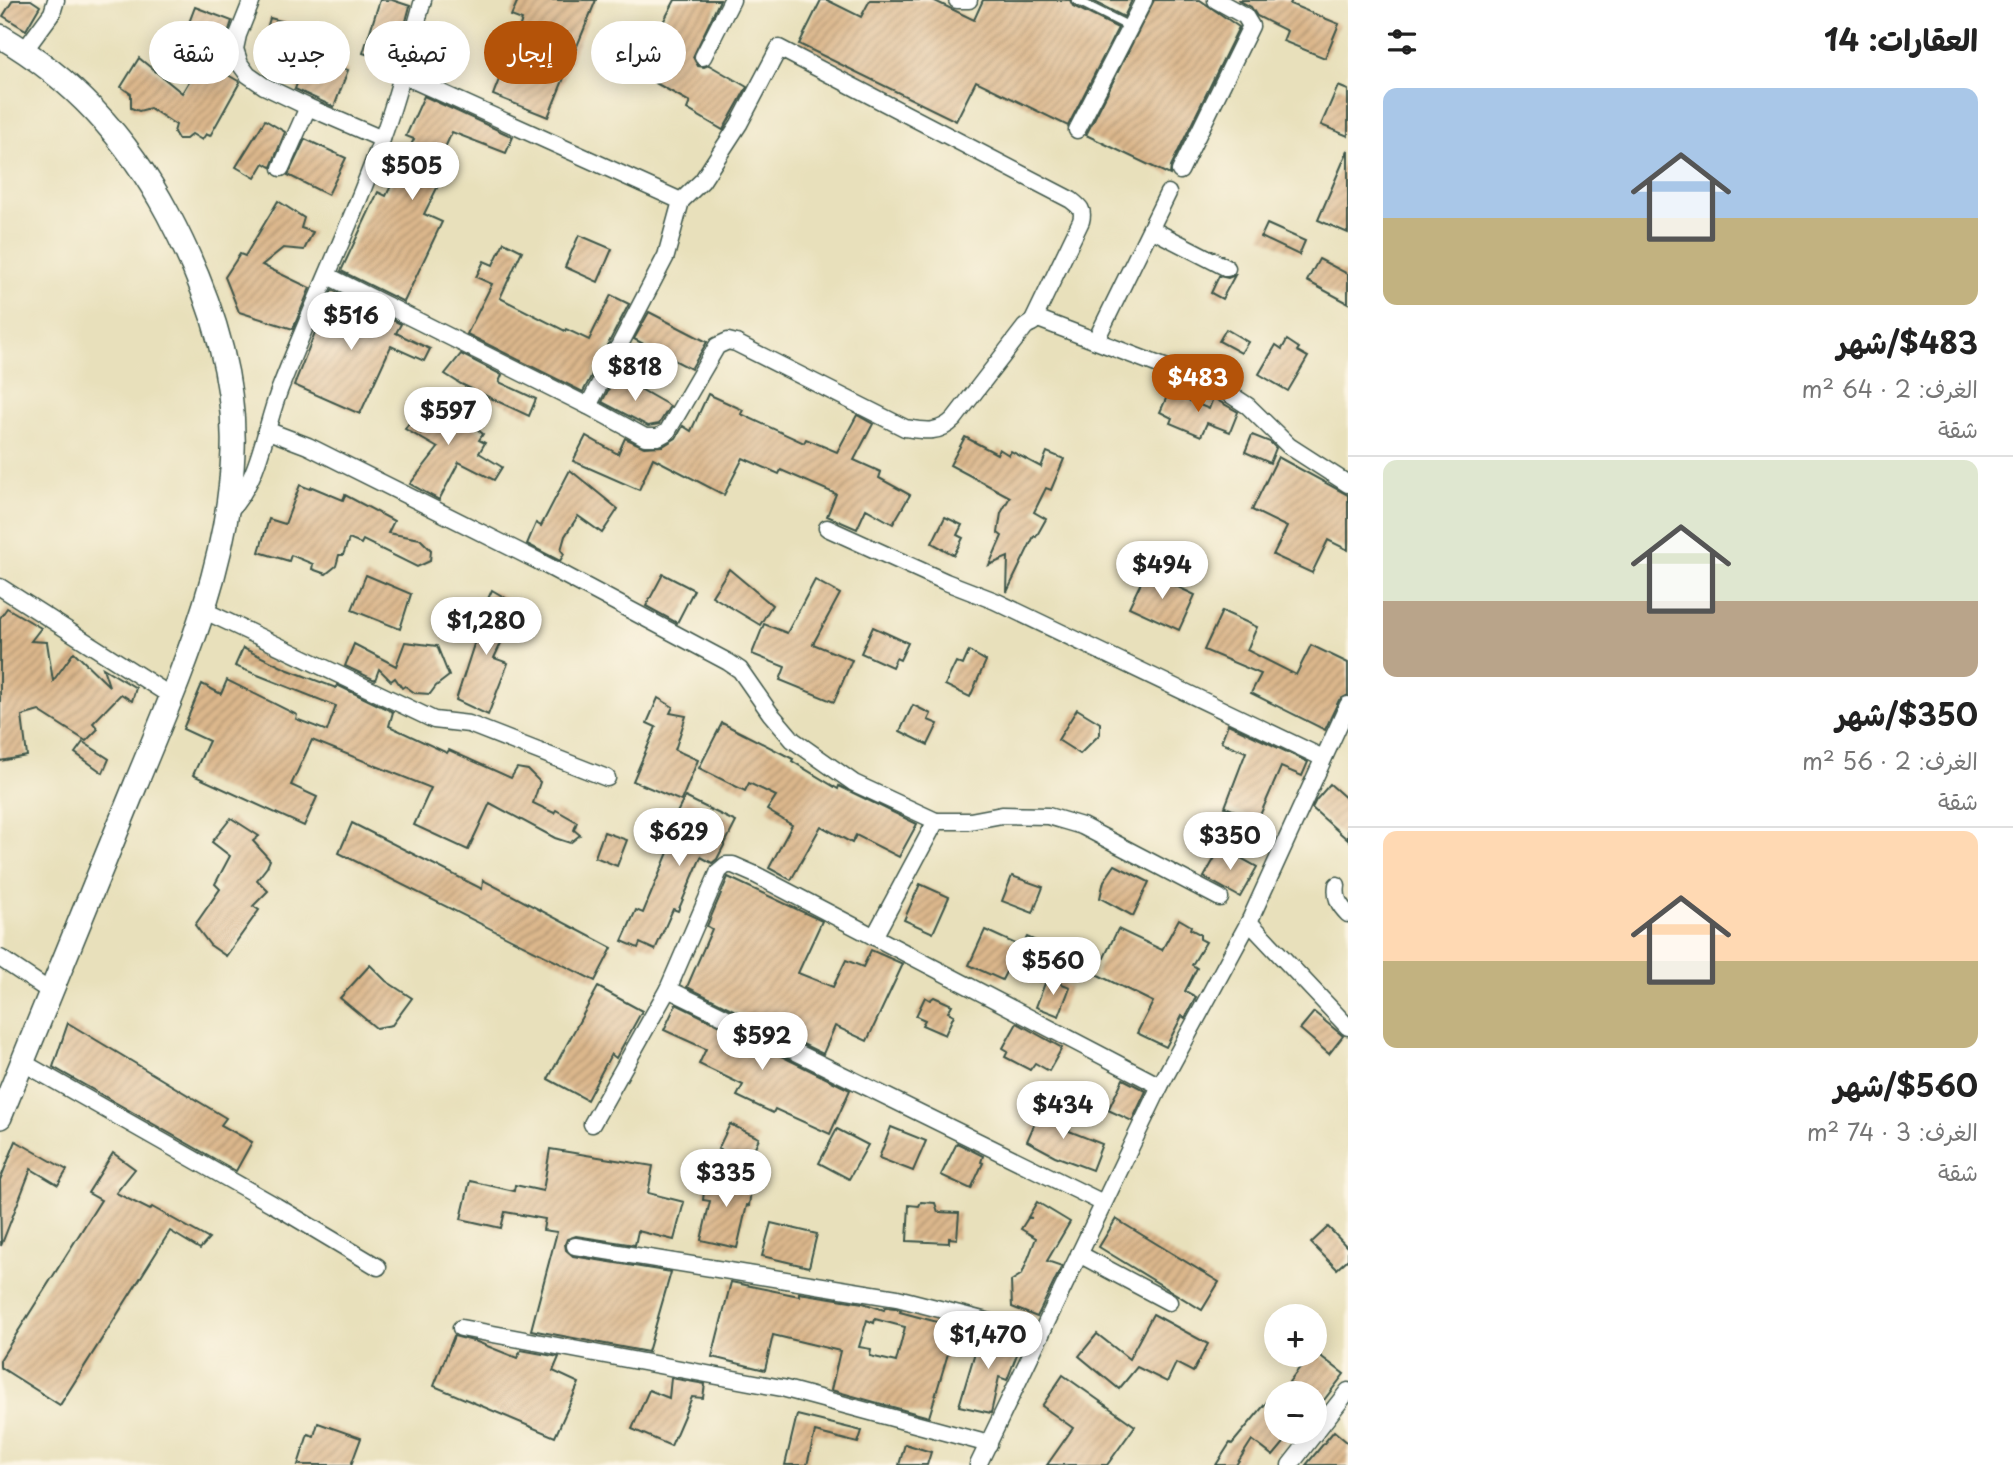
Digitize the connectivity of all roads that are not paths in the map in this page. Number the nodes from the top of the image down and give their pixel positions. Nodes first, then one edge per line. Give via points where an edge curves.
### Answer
1 (56, 0) edge
2 (251, 0) edge
3 (423, 0) edge
4 (732, 0) edge
5 (957, 0) edge
6 (969, 0) edge
7 (1076, 0) edge
8 (1144, 0) edge
9 (1216, 0) edge
10 (417, 21) edge
11 (1130, 27) junction
12 (0, 36) edge
13 (24, 51) junction
14 (703, 57) dead end
15 (399, 84) edge
16 (422, 84) edge
17 (308, 107) junction
18 (1077, 130) dead end
19 (382, 139) junction
20 (281, 168) dead end
21 (1180, 171) dead end
22 (1168, 193) dead end
23 (681, 201) junction
24 (1151, 229) junction
25 (1227, 268) dead end
26 (328, 275) junction
27 (1032, 323) junction
28 (1096, 340) junction
29 (588, 406) junction
30 (265, 430) junction
31 (1348, 484) edge
32 (228, 512) junction
33 (827, 528) dead end
34 (0, 587) edge
35 (203, 610) junction
36 (171, 696) junction
37 (1348, 705) edge
38 (1323, 758) junction
39 (607, 778) dead end
40 (936, 821) junction
41 (1337, 885) dead end
42 (1220, 898) dead end
43 (1348, 914) edge
44 (1249, 922) junction
45 (874, 937) junction
46 (0, 958) edge
47 (668, 989) junction
48 (51, 992) junction
49 (1348, 1027) edge
50 (23, 1062) junction
51 (1160, 1086) junction
52 (4, 1093) edge
53 (0, 1117) edge
54 (592, 1124) dead end
55 (1103, 1203) junction
56 (575, 1246) dead end
57 (1079, 1254) junction
58 (378, 1267) dead end
59 (1170, 1302) dead end
60 (461, 1328) dead end
61 (1041, 1335) junction
62 (1348, 1391) edge
63 (1335, 1408) junction
64 (1348, 1419) edge
65 (989, 1444) junction
66 (978, 1465) edge
67 (1290, 1465) edge

1 - 13 street via 52,13
2 - 17 street via 237,35 240,64 264,86
3 - 10 street
4 - 14 street
5 - 6 street
7 - 11 lane
8 - 11 street
9 - 21 street via 1245,16 1251,26
11 - 18 street
12 - 13 main road
13 - 32 main road via 99,114 131,153 192,263 220,341 227,381 233,448
15 - 19 street
16 - 23 street
17 - 19 street
17 - 20 street
19 - 26 street
22 - 24 street
23 - 27 street via 702,181 739,124 779,48 1081,208 1081,221
23 - 29 street via 666,256
24 - 25 street
24 - 28 street
26 - 29 street
26 - 30 street
27 - 28 street via 1041,320
27 - 29 street via 954,419 933,432 905,428 728,341 717,346 667,432 658,437 645,437
28 - 31 street via 1222,389 1248,406 1289,446
30 - 32 street via 245,494
30 - 40 street via 308,446 526,555 728,663 740,670 793,740 854,783
32 - 35 main road
33 - 38 street via 995,601
34 - 36 street
35 - 36 main road
35 - 39 street via 434,720 469,724
36 - 48 main road
37 - 38 street
38 - 44 street
40 - 42 street via 1048,816 1082,825
40 - 45 street
41 - 43 street via 1338,903
44 - 49 street
44 - 51 street
45 - 47 street via 756,875 726,865 711,887
45 - 51 street
46 - 48 street
47 - 54 street
47 - 55 street
48 - 50 main road
50 - 52 main road
50 - 58 street
51 - 55 street
52 - 53 main road
55 - 57 street
56 - 61 street via 897,1298
57 - 59 street
57 - 61 street
60 - 65 street via 782,1388
61 - 65 street
62 - 63 street
63 - 64 street
63 - 67 street
65 - 66 street

